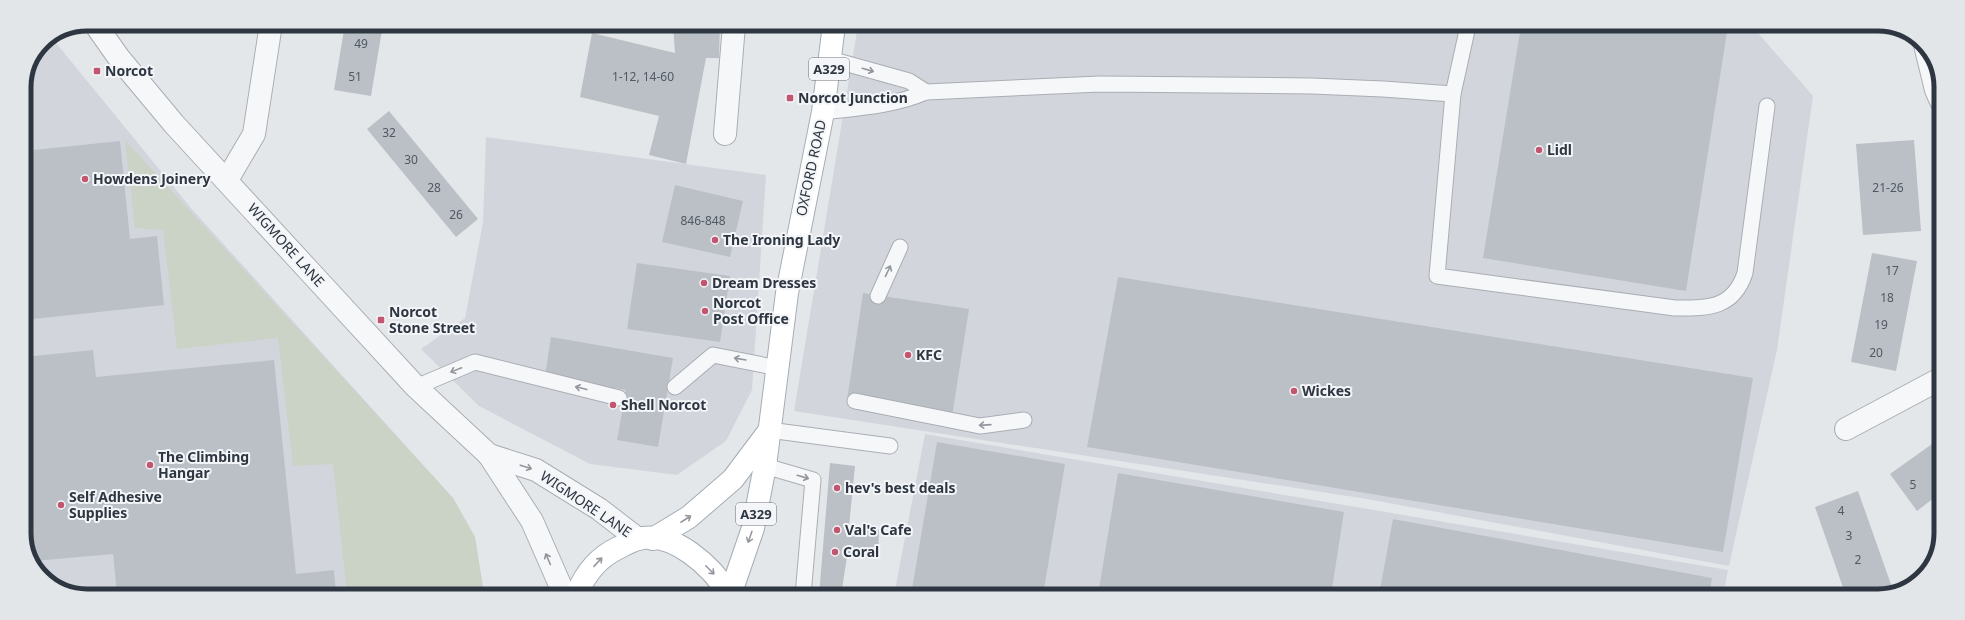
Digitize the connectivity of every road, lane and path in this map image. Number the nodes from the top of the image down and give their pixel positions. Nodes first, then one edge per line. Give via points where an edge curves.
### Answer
1 (100, 31) edge
2 (270, 31) edge
3 (734, 31) edge
4 (833, 31) edge
5 (1467, 31) edge
6 (830, 59) junction
7 (1930, 65) edge
8 (1934, 80) edge
9 (926, 92) junction
10 (1453, 94) junction
11 (1767, 106) dead end
12 (823, 112) junction
13 (726, 134) dead end
14 (227, 180) junction
15 (900, 246) dead end
16 (878, 296) dead end
17 (778, 368) junction
18 (1934, 382) edge
19 (416, 386) junction
20 (675, 387) dead end
21 (619, 398) dead end
22 (855, 401) dead end
23 (1024, 420) dead end
24 (1846, 429) dead end
25 (769, 430) junction
26 (890, 446) dead end
27 (489, 455) junction
28 (765, 466) junction
29 (645, 539) junction
30 (562, 589) edge
31 (579, 589) edge
32 (726, 589) edge
33 (732, 589) edge
34 (804, 589) edge

1 - 14 street, WIGMORE LANE via 174,124
2 - 14 street via 254,134
3 - 13 street
4 - 6 main road, OXFORD ROAD / A329
5 - 10 lane
6 -> 9 lane via 909,81
6 - 12 main road, OXFORD ROAD / A329
7 - 8 street
9 - 10 lane via 1100,84 1312,86
9 - 12 lane via 910,99 869,107
10 - 11 lane via 1437,276 1675,308 1707,308 1720,305 1740,286 1745,273
12 - 17 main road, OXFORD ROAD / A329 via 793,257
14 - 19 street, WIGMORE LANE
16 -> 15 lane
17 -> 20 lane via 713,354
17 - 25 main road, OXFORD ROAD / A329
18 - 24 street
21 -> 19 lane via 475,362
19 - 27 street, WIGMORE LANE
23 -> 22 lane via 980,426
25 - 26 lane
25 - 28 main road, OXFORD ROAD / A329
29 -> 25 main road, OXFORD ROAD / A329 via 689,517 733,479
27 -> 29 street, WIGMORE LANE via 536,470
30 -> 27 street, WIGMORE LANE via 532,521
28 -> 33 main road, OXFORD ROAD / A329 via 753,528
28 -> 34 lane via 813,480
31 -> 29 main road, OXFORD ROAD via 583,579 607,554
29 -> 32 main road via 671,543 700,559

